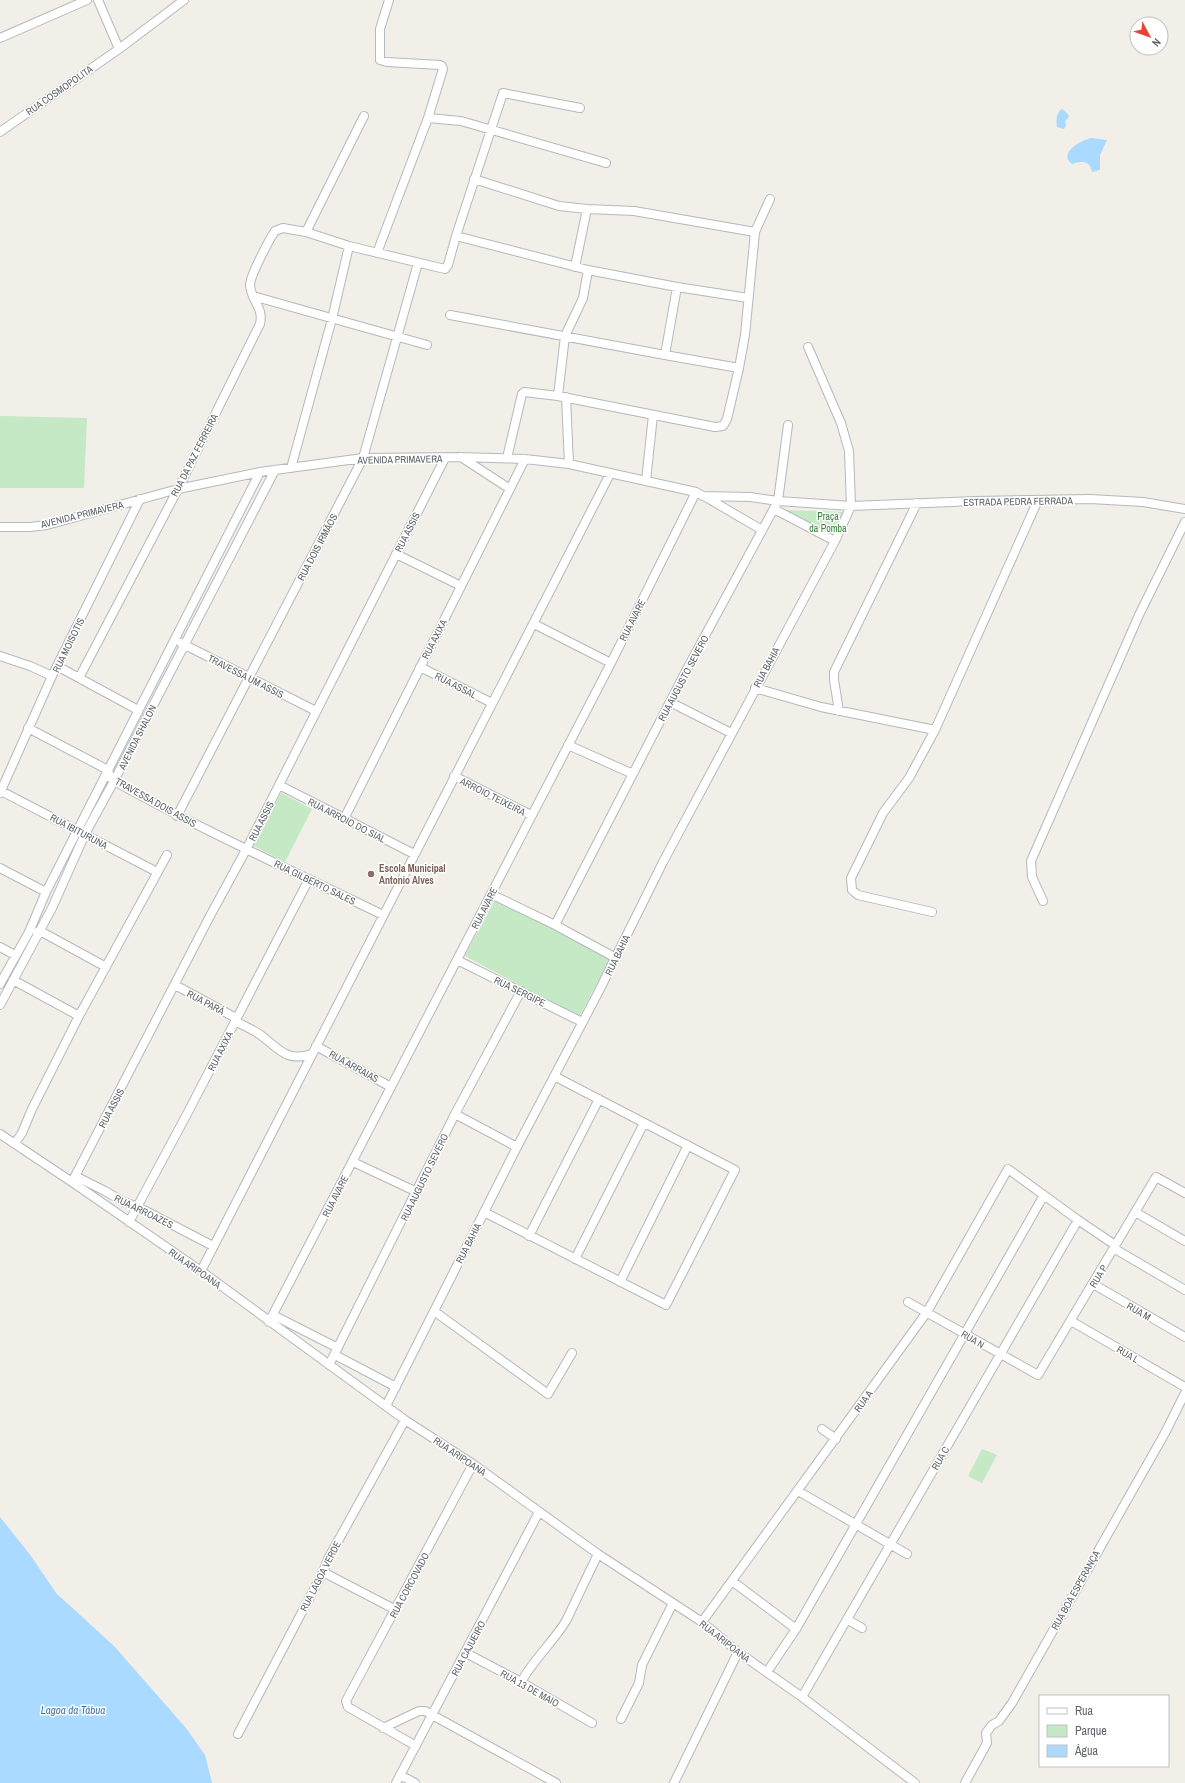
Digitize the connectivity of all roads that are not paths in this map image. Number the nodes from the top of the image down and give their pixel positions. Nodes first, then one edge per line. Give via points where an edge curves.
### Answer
1 (87, 0) edge
2 (98, 0) edge
3 (184, 0) edge
4 (390, 0) edge
5 (0, 38) edge
6 (119, 49) junction
7 (580, 108) dead end
8 (364, 116) dead end
9 (428, 118) junction
10 (490, 130) junction
11 (0, 132) edge
12 (606, 163) dead end
13 (474, 179) junction
14 (770, 199) dead end
15 (587, 209) junction
16 (306, 232) junction
17 (755, 232) junction
18 (456, 236) junction
19 (349, 246) junction
20 (378, 252) junction
21 (418, 263) junction
22 (575, 267) junction
23 (588, 270) junction
24 (678, 287) junction
25 (253, 296) junction
26 (748, 298) junction
27 (450, 315) dead end
28 (332, 319) junction
29 (565, 336) junction
30 (398, 337) junction
31 (427, 345) dead end
32 (808, 347) dead end
33 (664, 355) junction
34 (740, 368) junction
35 (562, 396) junction
36 (653, 415) junction
37 (788, 425) dead end
38 (460, 457) junction
39 (363, 458) junction
40 (445, 458) junction
41 (507, 458) junction
42 (525, 459) junction
43 (569, 464) junction
44 (291, 468) junction
45 (275, 470) junction
46 (260, 472) junction
47 (610, 474) junction
48 (646, 481) junction
49 (510, 488) junction
50 (178, 489) junction
51 (700, 494) junction
52 (140, 499) junction
53 (1038, 500) junction
54 (778, 501) junction
55 (917, 503) junction
56 (851, 506) junction
57 (774, 509) junction
58 (1185, 509) edge
59 (1185, 522) edge
60 (0, 527) edge
61 (762, 530) junction
62 (835, 541) junction
63 (396, 554) junction
64 (461, 586) junction
65 (534, 624) junction
66 (176, 640) junction
67 (185, 645) junction
68 (0, 656) edge
69 (164, 661) junction
70 (611, 663) junction
71 (57, 666) junction
72 (173, 666) junction
73 (420, 667) junction
74 (52, 676) junction
75 (249, 677) junction
76 (79, 678) junction
77 (755, 688) junction
78 (670, 702) junction
79 (492, 703) junction
80 (138, 710) junction
81 (316, 711) junction
82 (839, 711) junction
83 (28, 728) junction
84 (935, 730) junction
85 (731, 733) junction
86 (568, 745) junction
87 (108, 770) junction
88 (633, 774) junction
89 (454, 776) junction
90 (114, 781) junction
91 (279, 785) junction
92 (1, 789) edge
93 (531, 815) junction
94 (177, 816) junction
95 (344, 819) junction
96 (77, 830) junction
97 (85, 834) junction
98 (247, 848) junction
99 (414, 854) junction
100 (167, 855) dead end
101 (62, 860) junction
102 (71, 865) junction
103 (0, 868) edge
104 (157, 872) junction
105 (309, 879) junction
106 (46, 892) junction
107 (491, 894) junction
108 (1043, 901) dead end
109 (932, 912) dead end
110 (384, 915) junction
111 (555, 925) junction
112 (40, 931) junction
113 (29, 932) junction
114 (0, 947) edge
115 (14, 958) junction
116 (616, 958) junction
117 (457, 960) junction
118 (20, 966) junction
119 (106, 967) junction
120 (13, 980) junction
121 (0, 984) edge
122 (175, 985) junction
123 (521, 991) junction
124 (0, 1005) edge
125 (79, 1016) junction
126 (236, 1019) junction
127 (582, 1022) junction
128 (316, 1046) junction
129 (312, 1054) junction
130 (554, 1076) junction
131 (391, 1087) junction
132 (599, 1099) junction
133 (455, 1114) junction
134 (644, 1123) junction
135 (0, 1134) edge
136 (15, 1143) junction
137 (688, 1146) junction
138 (517, 1147) junction
139 (353, 1162) junction
140 (74, 1179) junction
141 (417, 1192) junction
142 (1185, 1193) edge
143 (1044, 1195) junction
144 (138, 1207) junction
145 (484, 1212) junction
146 (1135, 1212) junction
147 (1078, 1220) junction
148 (129, 1222) junction
149 (529, 1236) junction
150 (1185, 1241) edge
151 (213, 1246) junction
152 (1115, 1247) junction
153 (575, 1260) junction
154 (200, 1271) junction
155 (620, 1282) junction
156 (1093, 1284) junction
157 (1185, 1290) edge
158 (908, 1302) dead end
159 (434, 1311) junction
160 (927, 1312) junction
161 (271, 1318) junction
162 (1071, 1321) junction
163 (964, 1333) junction
164 (1185, 1337) edge
165 (337, 1351) junction
166 (572, 1353) dead end
167 (999, 1354) junction
168 (330, 1365) junction
169 (1038, 1376) joint
170 (396, 1387) junction
171 (1185, 1387) edge
172 (1185, 1393) edge
173 (386, 1406) junction
174 (405, 1420) junction
175 (822, 1429) dead end
176 (836, 1439) junction
177 (473, 1464) junction
178 (798, 1491) junction
179 (539, 1512) junction
180 (855, 1524) junction
181 (891, 1543) junction
182 (598, 1554) junction
183 (907, 1554) dead end
184 (323, 1572) junction
185 (732, 1581) junction
186 (673, 1603) junction
187 (396, 1610) junction
188 (848, 1620) junction
189 (702, 1622) junction
190 (862, 1628) dead end
191 (796, 1629) junction
192 (738, 1652) junction
193 (466, 1654) junction
194 (767, 1672) junction
195 (521, 1682) junction
196 (802, 1697) junction
197 (433, 1714) junction
198 (621, 1719) dead end
199 (592, 1724) dead end
200 (383, 1728) junction
201 (238, 1734) dead end
202 (416, 1746) junction
203 (400, 1775) junction
204 (396, 1783) edge
205 (415, 1783) edge
206 (556, 1783) edge
207 (674, 1783) edge
208 (915, 1783) edge
209 (965, 1783) edge

1 - 5 street
2 - 6 street
3 - 6 street, RUA COSMOPOLITA
4 - 9 street via 380,29 380,60 442,66
6 - 11 street, RUA COSMOPOLITA
7 - 10 street via 504,92
8 - 16 street
9 - 10 street via 461,121
9 - 20 street
10 - 12 street
10 - 13 street
13 - 15 street via 554,204
13 - 18 street
14 - 17 street
15 - 17 street via 634,211
15 - 22 street
16 - 19 street
16 - 25 street, RUA DA PAZ FERREIRA via 278,229 273,234 252,278 250,286
17 - 26 street
18 - 21 street via 445,269
18 - 22 street
19 - 20 street
19 - 28 street
20 - 21 street
21 - 30 street, RUA DOIS IRMÃOS
22 - 23 street
23 - 24 street
23 - 29 street via 583,298
24 - 26 street
24 - 33 street
25 - 28 street
25 - 50 street, RUA DA PAZ FERREIRA via 261,312 260,324
26 - 34 street
27 - 29 street
28 - 30 street
28 - 44 street
29 - 33 street
29 - 35 street
30 - 31 street
30 - 39 street, RUA DOIS IRMÃOS
32 - 56 street via 845,433 849,451
33 - 34 street
34 - 36 street via 723,426 715,427
35 - 36 street
35 - 41 street via 523,392
35 - 43 street
36 - 48 street
37 - 54 street, RUA AUGUSTO SEVERO
38 - 40 street, AVENIDA PRIMAVERA
38 - 41 street, AVENIDA PRIMAVERA
38 - 49 street
39 - 40 street, AVENIDA PRIMAVERA
39 - 44 street, AVENIDA PRIMAVERA
39 - 75 street, RUA DOIS IRMÃOS
40 - 63 street, RUA ASSIS
41 - 42 street, AVENIDA PRIMAVERA
42 - 43 street, AVENIDA PRIMAVERA
42 - 49 street, RUA AXIXA
43 - 47 street, AVENIDA PRIMAVERA
44 - 45 street, AVENIDA PRIMAVERA
45 - 46 street, AVENIDA PRIMAVERA
45 - 67 street, AVENIDA SHALON
46 - 50 street, AVENIDA PRIMAVERA
46 - 66 street, AVENIDA SHALON
47 - 48 street, AVENIDA PRIMAVERA
47 - 65 street
48 - 51 street, AVENIDA PRIMAVERA
49 - 64 street, RUA AXIXA
50 - 52 street, AVENIDA PRIMAVERA
50 - 76 street, RUA DA PAZ FERREIRA
51 - 54 street, AVENIDA PRIMAVERA
51 - 61 street
51 - 70 street, RUA AVARE
52 - 60 street, AVENIDA PRIMAVERA via 47,525
52 - 71 street, RUA MOISOTIS
53 - 55 street, ESTRADA PEDRA FERRADA
53 - 58 street, ESTRADA PEDRA FERRADA via 1143,502
53 - 84 street
54 - 56 street, AVENIDA PRIMAVERA
54 - 57 street, RUA AUGUSTO SEVERO
55 - 56 street, ESTRADA PEDRA FERRADA
55 - 82 street via 834,672
56 - 62 street, RUA BAHIA
57 - 61 street, RUA AUGUSTO SEVERO
57 - 62 street
59 - 108 street via 1139,615 1031,862 1032,876
61 - 78 street, RUA AUGUSTO SEVERO
62 - 77 street, RUA BAHIA
63 - 64 street
63 - 81 street, RUA ASSIS
64 - 73 street, RUA AXIXA
65 - 70 street
65 - 79 street
66 - 67 street, TRAVESSA UM ASSIS
66 - 69 street, AVENIDA SHALON
67 - 72 street, AVENIDA SHALON
67 - 75 street, TRAVESSA UM ASSIS
68 - 74 street
69 - 72 street
69 - 80 street, AVENIDA SHALON
70 - 86 street, RUA AVARE
71 - 74 street, RUA MOISOTIS
71 - 76 street
72 - 90 street, AVENIDA SHALON
73 - 79 street, RUA ASSAL
73 - 95 street, RUA AXIXA
74 - 83 street, RUA MOISOTIS
75 - 81 street, TRAVESSA UM ASSIS
75 - 94 street, RUA DOIS IRMÃOS
76 - 80 street
77 - 82 street
77 - 85 street, RUA BAHIA
78 - 85 street
78 - 88 street, RUA AUGUSTO SEVERO
79 - 89 street
80 - 87 street, AVENIDA SHALON
81 - 91 street, RUA ASSIS
82 - 84 street
83 - 87 street, TRAVESSA DOIS ASSIS
83 - 92 street, RUA MOISOTIS
84 - 109 street via 909,778 883,813 853,871 850,886 861,896
85 - 116 street, RUA BAHIA
86 - 88 street
86 - 93 street, RUA AVARE
87 - 90 street, TRAVESSA DOIS ASSIS
87 - 96 street, AVENIDA SHALON
88 - 111 street, RUA AUGUSTO SEVERO
89 - 93 street, ARROIO TEIXEIRA
89 - 99 street
90 - 94 street, TRAVESSA DOIS ASSIS
90 - 97 street, AVENIDA SHALON
91 - 95 street, RUA ARROIO DO SIAL
91 - 98 street, RUA ASSIS
92 - 96 street, RUA IBITURUNA
93 - 107 street, RUA AVARE
94 - 98 street, TRAVESSA DOIS ASSIS
95 - 99 street, RUA ARROIO DO SIAL
96 - 97 street, RUA IBITURUNA
96 - 101 street, AVENIDA SHALON
97 - 102 street, AVENIDA SHALON
97 - 104 street, RUA IBITURUNA
98 - 105 street, RUA GILBERTO SALES
98 - 122 street, RUA ASSIS
99 - 110 street
100 - 104 street
101 - 102 street
101 - 106 street, AVENIDA SHALON
102 - 112 street, AVENIDA SHALON
103 - 106 street
104 - 119 street
105 - 110 street, RUA GILBERTO SALES
105 - 126 street, RUA AXIXA
106 - 113 street, AVENIDA SHALON
107 - 111 street
107 - 117 street, RUA AVARE
110 - 128 street
111 - 116 street
112 - 113 street
112 - 118 street, AVENIDA SHALON
112 - 119 street
113 - 115 street, AVENIDA SHALON
114 - 115 street
115 - 118 street
115 - 121 street, AVENIDA SHALON
116 - 127 street, RUA BAHIA
117 - 123 street, RUA SERGIPE
117 - 131 street, RUA AVARE
118 - 120 street, AVENIDA SHALON
119 - 125 street
120 - 124 street, AVENIDA SHALON
120 - 125 street
122 - 126 street, RUA PARÁ
122 - 140 street, RUA ASSIS
123 - 127 street, RUA SERGIPE
123 - 133 street, RUA AUGUSTO SEVERO
125 - 136 street
126 - 129 street, RUA PARÁ via 288,1055 298,1058
126 - 144 street, RUA AXIXA
127 - 130 street, RUA BAHIA
128 - 129 street
128 - 131 street, RUA ARRAIAS
129 - 151 street
130 - 132 street
130 - 138 street, RUA BAHIA
131 - 139 street, RUA AVARE
132 - 134 street
132 - 149 street
133 - 138 street
133 - 141 street, RUA AUGUSTO SEVERO
134 - 137 street
134 - 153 street
135 - 136 street, RUA ARIPOANA
136 - 140 street, RUA ARIPOANA
137 - 155 street
137 - 155 street via 735,1170 666,1305
138 - 145 street, RUA BAHIA
139 - 141 street
139 - 161 street, RUA AVARE
140 - 144 street, RUA ARROAZES
140 - 148 street, RUA ARIPOANA
141 - 165 street, RUA AUGUSTO SEVERO
142 - 146 street, RUA P via 1156,1177
143 - 147 street
143 - 160 street, RUA A via 1008,1169
143 - 163 street
144 - 148 street, RUA AXIXA
144 - 151 street, RUA ARROAZES
145 - 149 street
145 - 159 street, RUA BAHIA
146 - 150 street
146 - 152 street, RUA P
147 - 152 street
147 - 167 street, RUA C
148 - 154 street, RUA ARIPOANA
149 - 153 street
151 - 154 street
152 - 156 street, RUA P
152 - 157 street
153 - 155 street
154 - 161 street, RUA ARIPOANA
156 - 162 street, RUA P
156 - 164 street, RUA M
158 - 160 street, RUA N
159 - 166 street via 548,1394
159 - 170 street, RUA BAHIA
160 - 163 street, RUA N
160 - 176 street, RUA A
161 - 165 street
161 - 168 street, RUA ARIPOANA
162 - 169 street, RUA P
162 - 171 street, RUA L
163 - 167 street, RUA N
163 - 180 street
165 - 168 street, RUA AUGUSTO SEVERO
165 - 170 street
167 - 169 street, RUA N
167 - 181 street, RUA C
168 - 173 street, RUA ARIPOANA
170 - 173 street, RUA BAHIA
172 - 209 street, RUA BOA ESPERANÇA via 1165,1433 1012,1703 1000,1721 986,1733 987,1743
173 - 174 street, RUA ARIPOANA
174 - 177 street, RUA ARIPOANA
174 - 184 street, RUA LAGOA VERDE
175 - 176 street
176 - 178 street, RUA A
177 - 179 street, RUA ARIPOANA
177 - 187 street, RUA CORCOVADO
178 - 180 street
178 - 185 street, RUA A
179 - 182 street, RUA ARIPOANA
179 - 193 street, RUA CAJUEIRO
180 - 181 street
180 - 191 street
181 - 183 street
181 - 188 street, RUA C
182 - 186 street, RUA ARIPOANA
182 - 195 street via 566,1621
184 - 187 street
184 - 201 street, RUA LAGOA VERDE
185 - 189 street, RUA A
185 - 191 street
186 - 189 street, RUA ARIPOANA
186 - 198 street via 642,1665 639,1683
187 - 200 street, RUA CORCOVADO via 346,1701 346,1705
188 - 190 street
188 - 196 street, RUA C
189 - 192 street, RUA ARIPOANA
191 - 194 street
192 - 194 street, RUA ARIPOANA
192 - 207 street
193 - 195 street, RUA 13 DE MAIO
193 - 197 street, RUA CAJUEIRO
194 - 196 street, RUA ARIPOANA
195 - 199 street, RUA 13 DE MAIO
196 - 208 street, RUA ARIPOANA
197 - 200 street via 419,1711
197 - 202 street, RUA CAJUEIRO
197 - 206 street
200 - 202 street
202 - 203 street, RUA CAJUEIRO
203 - 204 street, RUA CAJUEIRO
203 - 205 street

